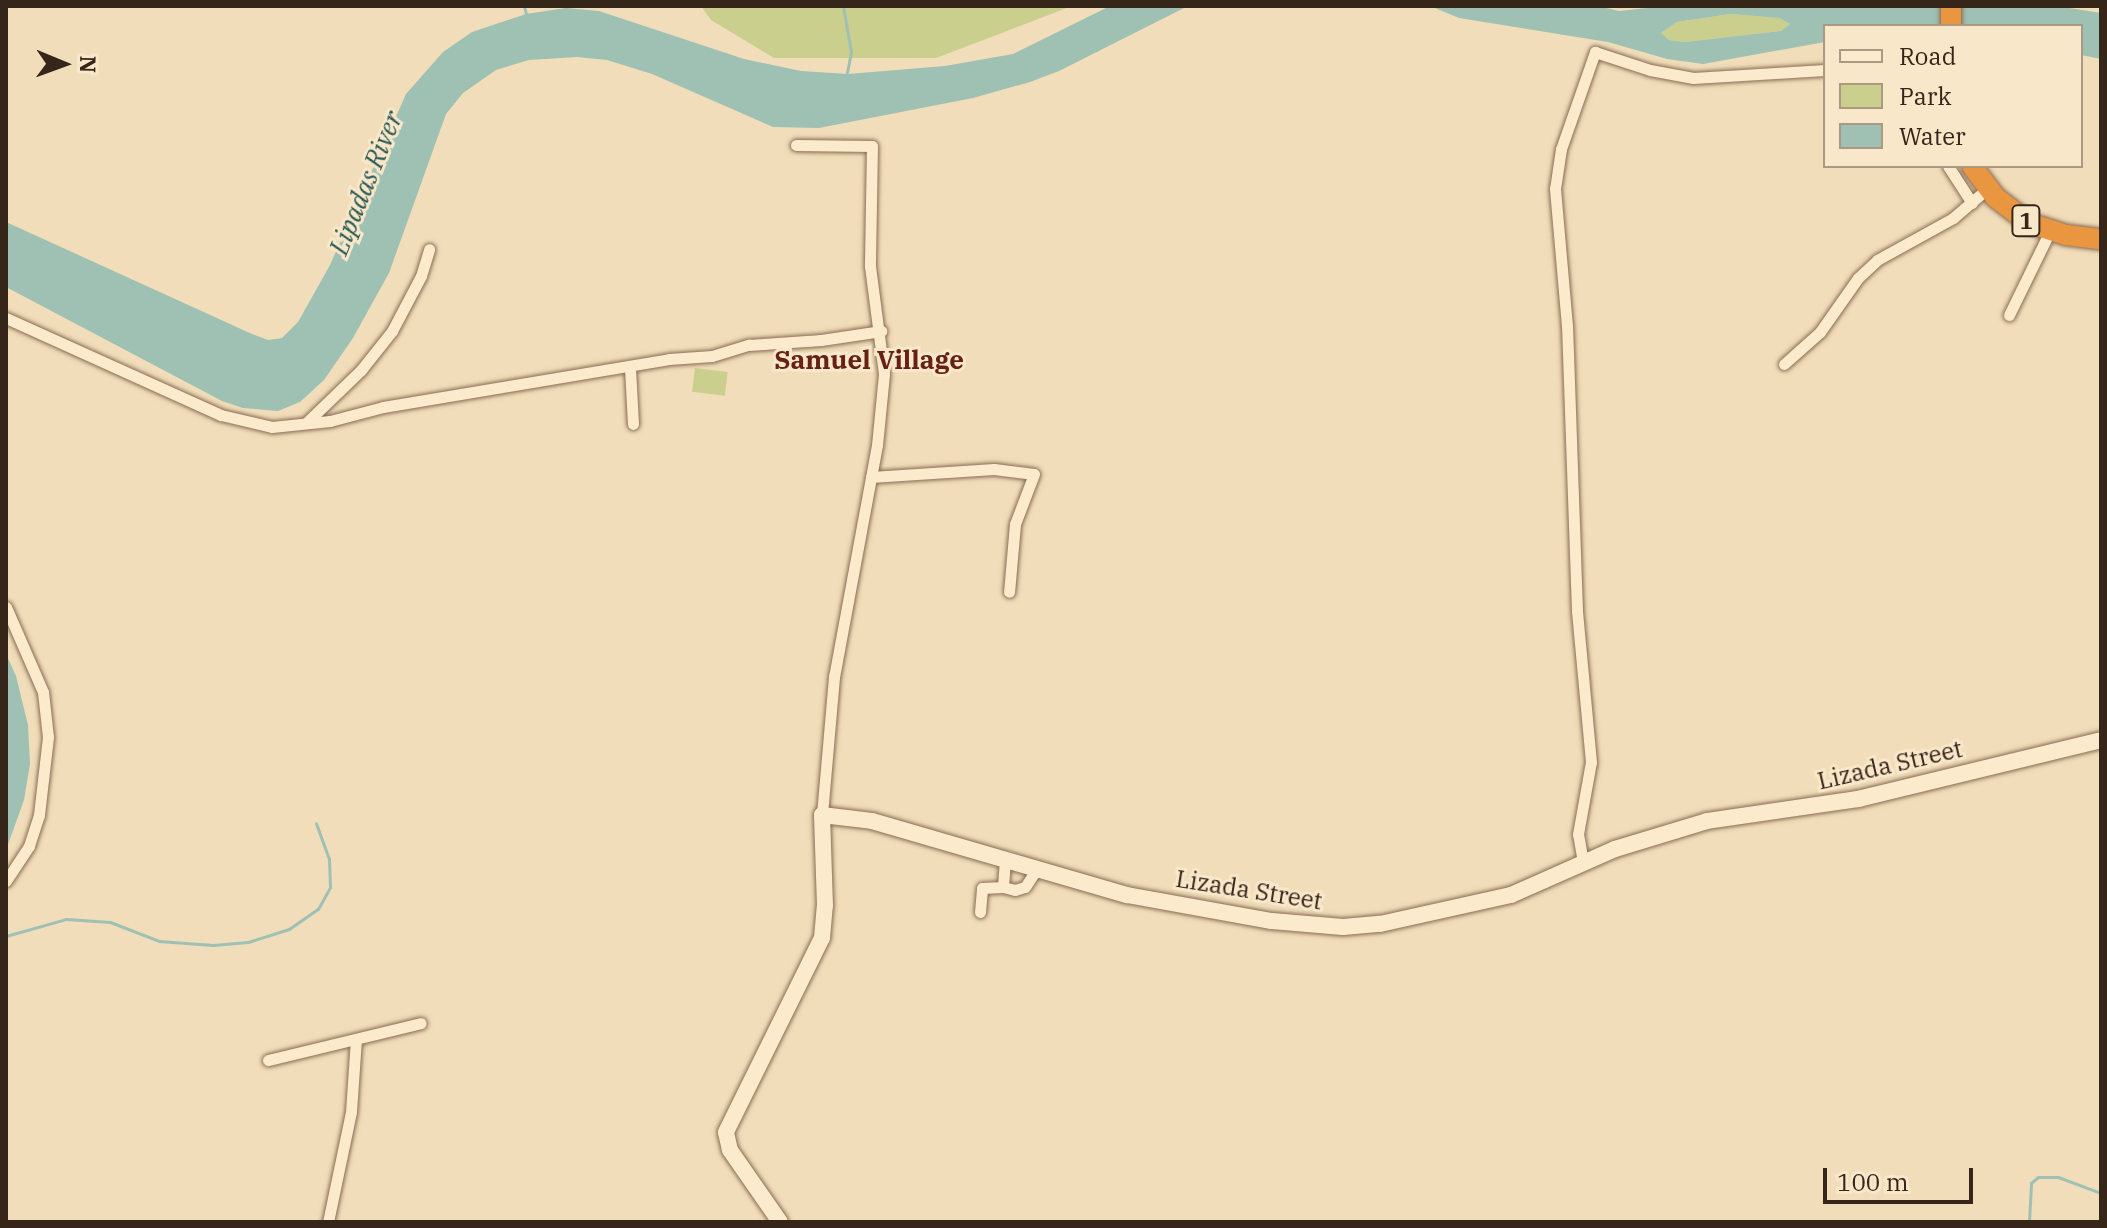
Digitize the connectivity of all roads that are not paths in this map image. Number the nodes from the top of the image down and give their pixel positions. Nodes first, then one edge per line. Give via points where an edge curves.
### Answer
1 (1823, 70) edge
2 (796, 145) dead end
3 (1949, 168) edge
4 (1973, 168) edge
5 (1988, 188) junction
6 (1972, 203) junction
7 (2050, 231) junction
8 (2101, 239) edge
9 (429, 249) dead end
10 (2009, 315) dead end
11 (6, 318) edge
12 (881, 331) junction
13 (1784, 364) dead end
14 (630, 368) junction
15 (306, 424) junction
16 (633, 424) dead end
17 (871, 477) junction
18 (1009, 592) dead end
19 (6, 607) edge
20 (2101, 740) edge
21 (822, 815) junction
22 (1005, 861) junction
23 (1583, 862) junction
24 (1036, 870) junction
25 (6, 881) edge
26 (1003, 887) junction
27 (980, 912) dead end
28 (421, 1023) dead end
29 (356, 1039) junction
30 (268, 1060) dead end
31 (328, 1222) edge
32 (780, 1222) edge

1 - 23 street via 1693,78 1595,52 1557,160 1577,611 1591,762 1578,834
2 - 12 street via 872,146 870,266
3 - 6 street
4 - 5 highway, 1
5 - 6 street
5 - 7 highway, 1 via 2029,223
6 - 13 street via 1877,260 1820,332
7 - 8 highway, 1
7 - 10 street
9 - 15 street via 392,331
11 - 15 street via 221,415 255,426
12 - 14 street via 749,345
12 - 17 street via 884,391
14 - 15 street
14 - 16 street
17 - 18 street via 994,469 1034,474 1015,524
17 - 21 street via 834,677
19 - 25 street via 43,692 48,737 39,815 29,846
20 - 23 street, Lizada Street via 1858,799 1707,821
21 - 22 street, Lizada Street via 872,821
21 - 32 street via 822,938 726,1132 730,1150
22 - 24 street, Lizada Street
22 - 26 street
23 - 24 street, Lizada Street via 1511,895 1343,927 1272,921 1127,895
24 - 26 street via 1025,887
26 - 27 street via 982,888
28 - 29 street
29 - 30 street
29 - 31 street via 351,1112

